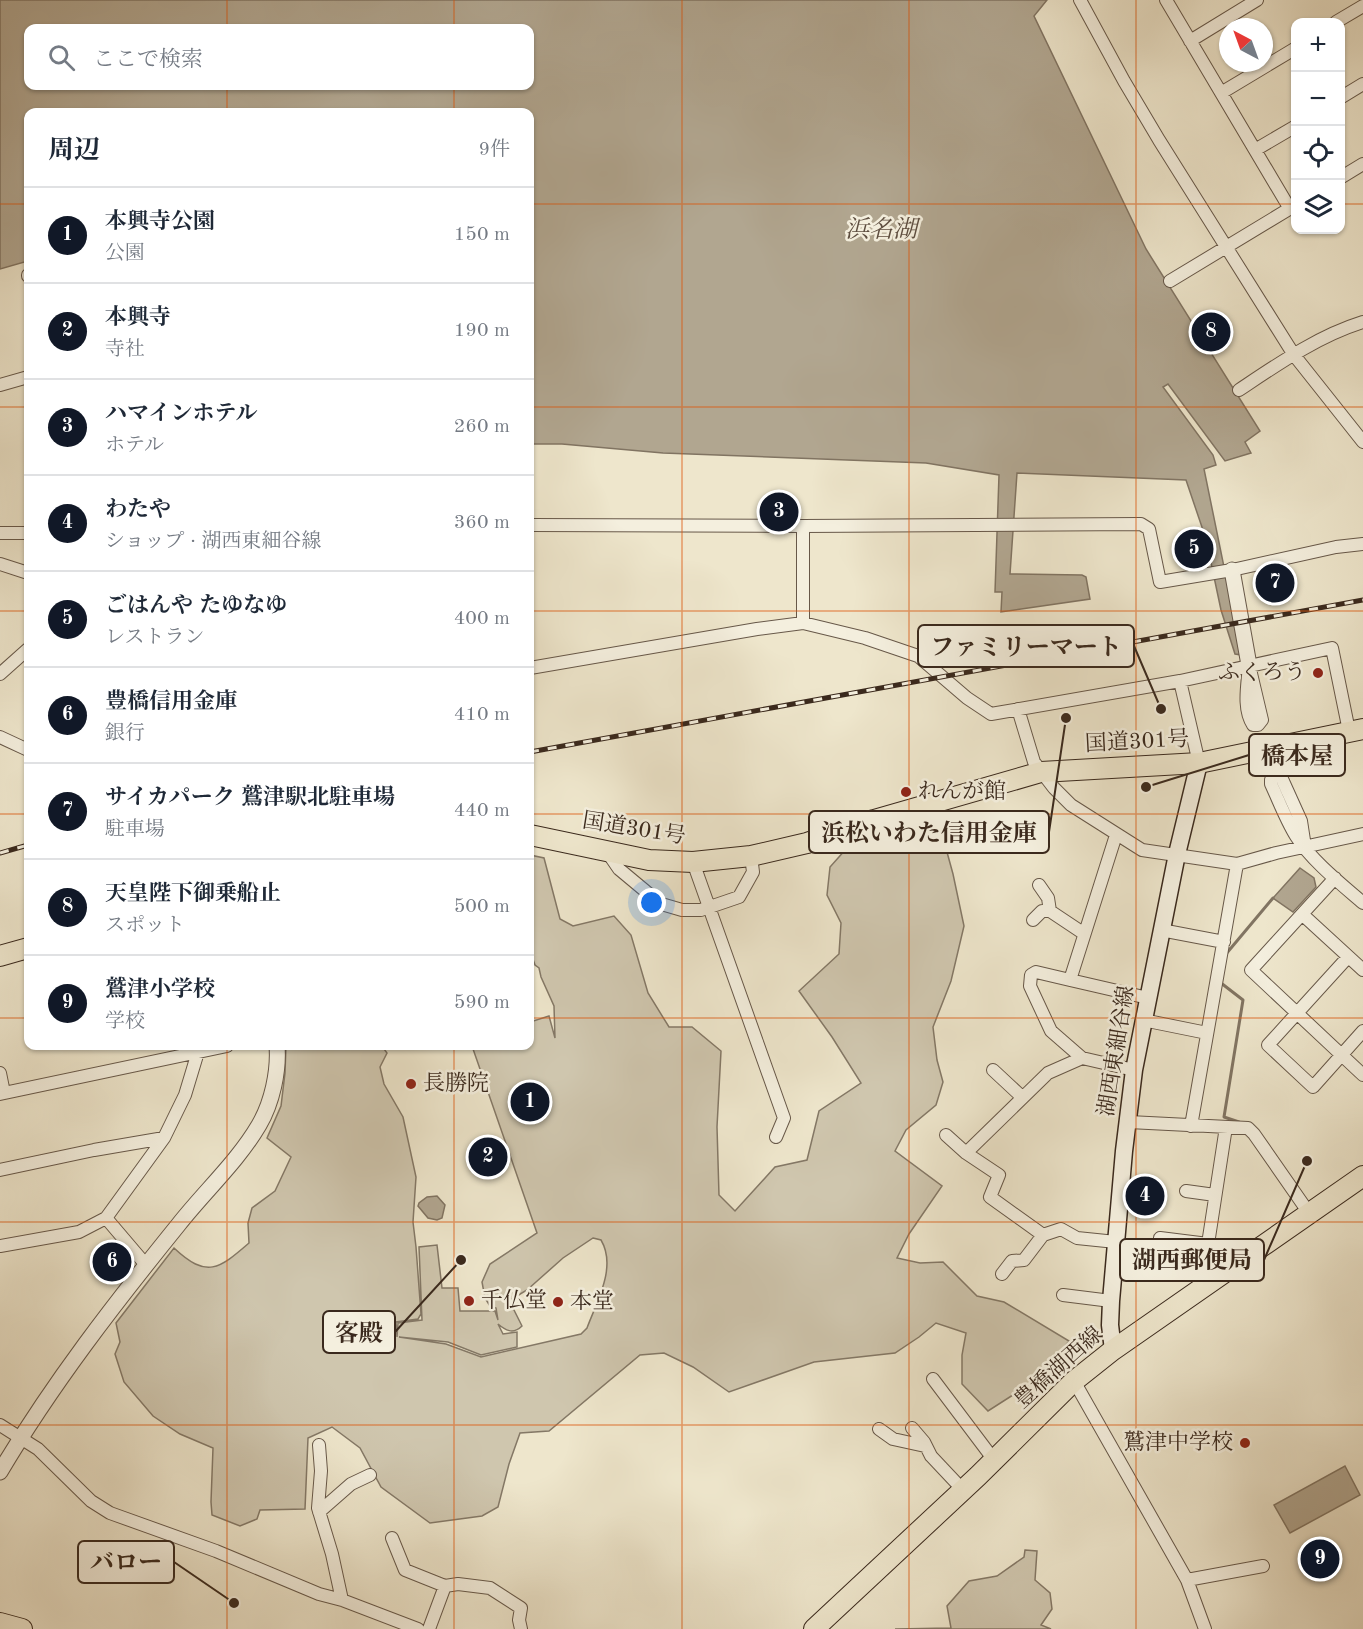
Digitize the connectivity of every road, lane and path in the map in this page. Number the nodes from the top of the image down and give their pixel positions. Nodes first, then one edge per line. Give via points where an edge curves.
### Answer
1 (1080, 0) edge
2 (1166, 0) edge
3 (1257, 0) edge
4 (1363, 6) edge
5 (1343, 18) edge
6 (1190, 41) junction
7 (1291, 51) edge
8 (1363, 84) edge
9 (1221, 93) junction
10 (1345, 95) edge
11 (1291, 129) edge
12 (1255, 150) junction
13 (1363, 164) edge
14 (1345, 175) edge
15 (1291, 204) edge
16 (1291, 208) edge
17 (1227, 249) junction
18 (1170, 281) dead end
19 (1363, 322) edge
20 (1293, 355) junction
21 (24, 378) edge
22 (0, 385) edge
23 (1239, 390) dead end
24 (1363, 442) edge
25 (534, 525) edge
26 (803, 526) junction
27 (24, 532) edge
28 (0, 533) edge
29 (1363, 544) edge
30 (0, 564) edge
31 (1232, 570) junction
32 (24, 572) edge
33 (803, 623) junction
34 (24, 653) edge
35 (1249, 665) junction
36 (534, 667) edge
37 (0, 674) edge
38 (1180, 681) junction
39 (1018, 709) junction
40 (1356, 730) edge
41 (0, 736) edge
42 (24, 748) edge
43 (1199, 763) junction
44 (1041, 771) junction
45 (1363, 834) edge
46 (1116, 835) junction
47 (534, 836) edge
48 (1305, 847) junction
49 (608, 853) junction
50 (1177, 854) junction
51 (751, 856) junction
52 (693, 862) junction
53 (1237, 864) junction
54 (1335, 878) junction
55 (1039, 885) dead end
56 (1363, 903) edge
57 (709, 908) junction
58 (1050, 911) junction
59 (1303, 915) junction
60 (1033, 920) dead end
61 (1161, 930) junction
62 (1083, 933) junction
63 (1224, 942) junction
64 (24, 949) edge
65 (0, 956) edge
66 (1348, 957) junction
67 (1363, 970) edge
68 (1070, 980) junction
69 (1148, 998) junction
70 (1297, 1012) junction
71 (1143, 1020) junction
72 (1363, 1031) edge
73 (1207, 1033) junction
74 (208, 1050) edge
75 (277, 1050) edge
76 (198, 1052) junction
77 (1341, 1055) junction
78 (1082, 1058) junction
79 (993, 1070) dead end
80 (1134, 1070) junction
81 (0, 1073) edge
82 (1363, 1075) edge
83 (2, 1093) edge
84 (1022, 1097) junction
85 (1129, 1122) junction
86 (1191, 1126) junction
87 (1226, 1127) junction
88 (946, 1135) dead end
89 (776, 1137) dead end
90 (164, 1138) junction
91 (966, 1153) junction
92 (0, 1170) edge
93 (1363, 1176) edge
94 (1186, 1191) dead end
95 (1215, 1195) junction
96 (1309, 1213) junction
97 (106, 1218) junction
98 (1043, 1235) junction
99 (1160, 1238) dead end
100 (1116, 1242) junction
101 (1208, 1244) junction
102 (0, 1246) edge
103 (146, 1265) junction
104 (1002, 1274) dead end
105 (1213, 1280) junction
106 (1063, 1295) dead end
107 (1111, 1301) junction
108 (1113, 1350) junction
109 (933, 1379) dead end
110 (1074, 1381) junction
111 (0, 1425) edge
112 (912, 1428) dead end
113 (879, 1429) dead end
114 (20, 1437) junction
115 (319, 1445) dead end
116 (925, 1446) junction
117 (994, 1460) junction
118 (0, 1472) edge
119 (370, 1475) dead end
120 (963, 1490) junction
121 (319, 1512) junction
122 (392, 1538) dead end
123 (1263, 1566) dead end
124 (1187, 1580) junction
125 (445, 1586) junction
126 (342, 1600) junction
127 (0, 1623) edge
128 (22, 1629) edge
129 (418, 1629) edge
130 (429, 1629) edge
131 (520, 1629) edge
132 (814, 1629) edge
133 (1205, 1629) edge

1 - 17 street via 1124,81
2 - 6 street
3 - 6 street
4 - 5 street
6 - 9 street
7 - 9 street
8 - 10 street
9 - 12 street
11 - 12 street
12 - 15 street
13 - 14 street
16 - 17 street
17 - 18 street
17 - 20 street
19 - 20 street via 1343,328
20 - 23 street
20 - 24 street
21 - 22 street
25 - 26 street
26 - 31 street via 1141,524 1149,528 1160,582
26 - 33 street
27 - 28 street
29 - 31 street
30 - 32 street
31 - 35 street
33 - 36 street
33 - 39 street via 918,656 991,714
34 - 37 street
35 - 38 street
35 - 40 street via 1332,648
38 - 39 street
38 - 43 street
39 - 44 street via 1034,762
40 - 43 main road, 国道301号
41 - 42 street
43 - 44 main road, 国道301号
43 - 50 main road, 湖西東細谷線
44 - 46 street via 1071,805
44 - 51 main road, 国道301号 via 807,843
45 - 48 street
46 - 50 street via 1142,850
46 - 62 street
47 - 49 main road, 国道301号
48 - 48 street via 1271,784 1273,776 1282,779 1301,821
48 - 53 street
48 - 54 street
49 - 52 main road, 国道301号
49 - 57 street via 618,869 658,903 682,910
50 - 53 street
50 - 61 main road, 湖西東細谷線
51 - 52 main road, 国道301号
51 - 57 street via 753,872 739,897
52 - 57 street
53 - 63 street
54 - 56 street
54 - 59 street
55 - 58 street via 1048,898
57 - 89 street via 759,1029 784,1118
58 - 60 street via 1042,911
58 - 62 street
59 - 66 street
59 - 70 street via 1251,970
61 - 63 street
61 - 69 main road, 湖西東細谷線
62 - 68 street
63 - 73 street
64 - 65 main road
66 - 67 street
66 - 70 street
68 - 69 street
68 - 78 street via 1036,972 1031,975 1030,986 1050,1031
69 - 71 main road, 湖西東細谷線
70 - 77 street
70 - 77 street via 1268,1045 1312,1087
71 - 73 street
71 - 80 main road, 湖西東細谷線
72 - 77 street
73 - 86 street
74 - 76 street
75 - 103 street via 277,1070 261,1122 245,1148
76 - 83 street
76 - 90 street via 185,1095
77 - 82 street
78 - 80 street
78 - 84 street via 1048,1073
79 - 84 street
80 - 85 main road, 湖西東細谷線
81 - 83 street
84 - 91 street
85 - 86 street
85 - 100 main road, 湖西東細谷線
86 - 87 street
87 - 95 street
87 - 96 street via 1251,1131
88 - 91 street
90 - 92 street
90 - 97 street
91 - 98 street via 999,1175 990,1197
93 - 96 main road, 豊橋湖西線
94 - 95 street
95 - 101 street
96 - 105 main road, 豊橋湖西線
97 - 102 street via 79,1232
97 - 103 street
98 - 100 street via 1061,1229 1077,1238
98 - 104 street via 1024,1260 1012,1261
99 - 101 street
100 - 107 main road, 湖西東細谷線
101 - 105 street via 1207,1269
103 - 114 street
105 - 108 main road, 豊橋湖西線
106 - 107 street
107 - 108 main road, 湖西東細谷線
108 - 110 main road, 豊橋湖西線
109 - 117 street
110 - 117 main road, 豊橋湖西線
110 - 124 street
111 - 114 street
112 - 116 street
113 - 116 street via 894,1439
114 - 118 street
114 - 126 street via 38,1449 91,1501 110,1513
115 - 121 street
116 - 120 street
117 - 120 main road, 豊橋湖西線
119 - 121 street via 351,1484
120 - 132 main road, 豊橋湖西線
121 - 126 street
122 - 125 street via 405,1570
123 - 124 street
124 - 133 street
125 - 130 street
125 - 131 street via 490,1588 521,1608
126 - 129 street
127 - 128 main road

